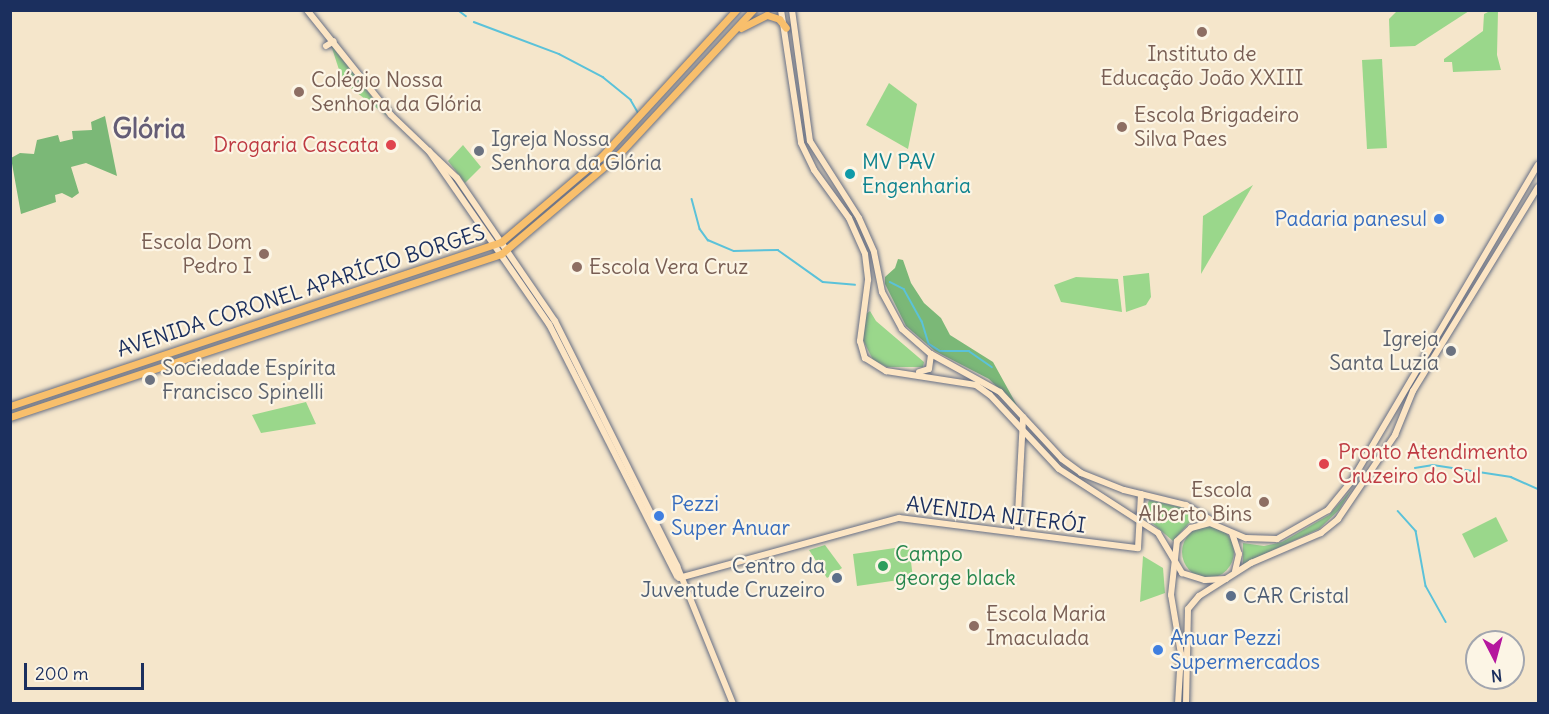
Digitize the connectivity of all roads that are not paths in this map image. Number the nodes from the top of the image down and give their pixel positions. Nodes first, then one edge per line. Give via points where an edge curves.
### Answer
1 (307, 10) edge
2 (736, 10) edge
3 (753, 10) edge
4 (781, 10) edge
5 (792, 10) edge
6 (786, 24) junction
7 (731, 35) junction
8 (334, 41) junction
9 (326, 46) dead end
10 (391, 115) junction
11 (383, 120) dead end
12 (808, 160) junction
13 (824, 165) junction
14 (1539, 165) edge
15 (1539, 187) edge
16 (1496, 236) junction
17 (1503, 241) junction
18 (498, 244) junction
19 (504, 252) junction
20 (1432, 342) junction
21 (1440, 350) junction
22 (931, 354) junction
23 (904, 373) junction
24 (10, 406) edge
25 (10, 417) edge
26 (1023, 417) junction
27 (1023, 430) junction
28 (1141, 494) junction
29 (1140, 520) junction
30 (1221, 526) junction
31 (1017, 533) junction
32 (1232, 533) junction
33 (1174, 562) junction
34 (1235, 573) junction
35 (680, 578) junction
36 (1226, 579) junction
37 (733, 704) edge
38 (1178, 704) edge
39 (1186, 704) edge

1 - 8 main road
2 - 18 main road, AVENIDA CORONEL APARÍCIO BORGES via 602,157
3 - 7 main road, AVENIDA CORONEL APARÍCIO BORGES
4 - 6 main road
5 - 13 main road via 806,125
6 - 7 main road via 767,15
6 - 12 main road via 798,127
7 - 19 main road, AVENIDA CORONEL APARÍCIO BORGES via 619,154
8 - 9 main road
8 - 10 main road
10 - 11 main road
10 - 18 main road via 428,150
12 - 13 main road
12 - 23 main road via 849,218 863,247 868,280 860,333 862,350 879,368
13 - 22 main road via 869,237 882,292 892,314 902,329
14 - 16 main road
15 - 17 main road
16 - 17 main road
16 - 20 main road
17 - 21 main road
18 - 19 main road
18 - 24 main road, AVENIDA CORONEL APARÍCIO BORGES
19 - 25 main road, AVENIDA CORONEL APARÍCIO BORGES
19 - 35 main road via 559,340
20 - 21 main road
20 - 32 main road via 1351,482 1328,510 1277,539 1246,538
21 - 34 main road via 1413,392 1395,435 1338,519 1321,533
22 - 23 main road via 931,366 926,371
22 - 26 main road via 984,381
23 - 27 main road via 976,385
26 - 27 main road
26 - 28 main road via 1062,459 1081,473
27 - 29 main road via 1059,469
27 - 31 main road
28 - 29 main road
28 - 30 main road via 1186,505
29 - 31 main road, AVENIDA NITERÓI via 1138,549
29 - 33 main road via 1158,533
30 - 32 main road
30 - 33 main road via 1210,523 1191,528 1177,542
31 - 35 main road, AVENIDA NITERÓI via 899,518
32 - 34 main road via 1239,554
33 - 36 main road via 1192,578
33 - 38 main road via 1171,595 1181,654
34 - 36 main road
35 - 37 main road
36 - 39 main road via 1188,609

